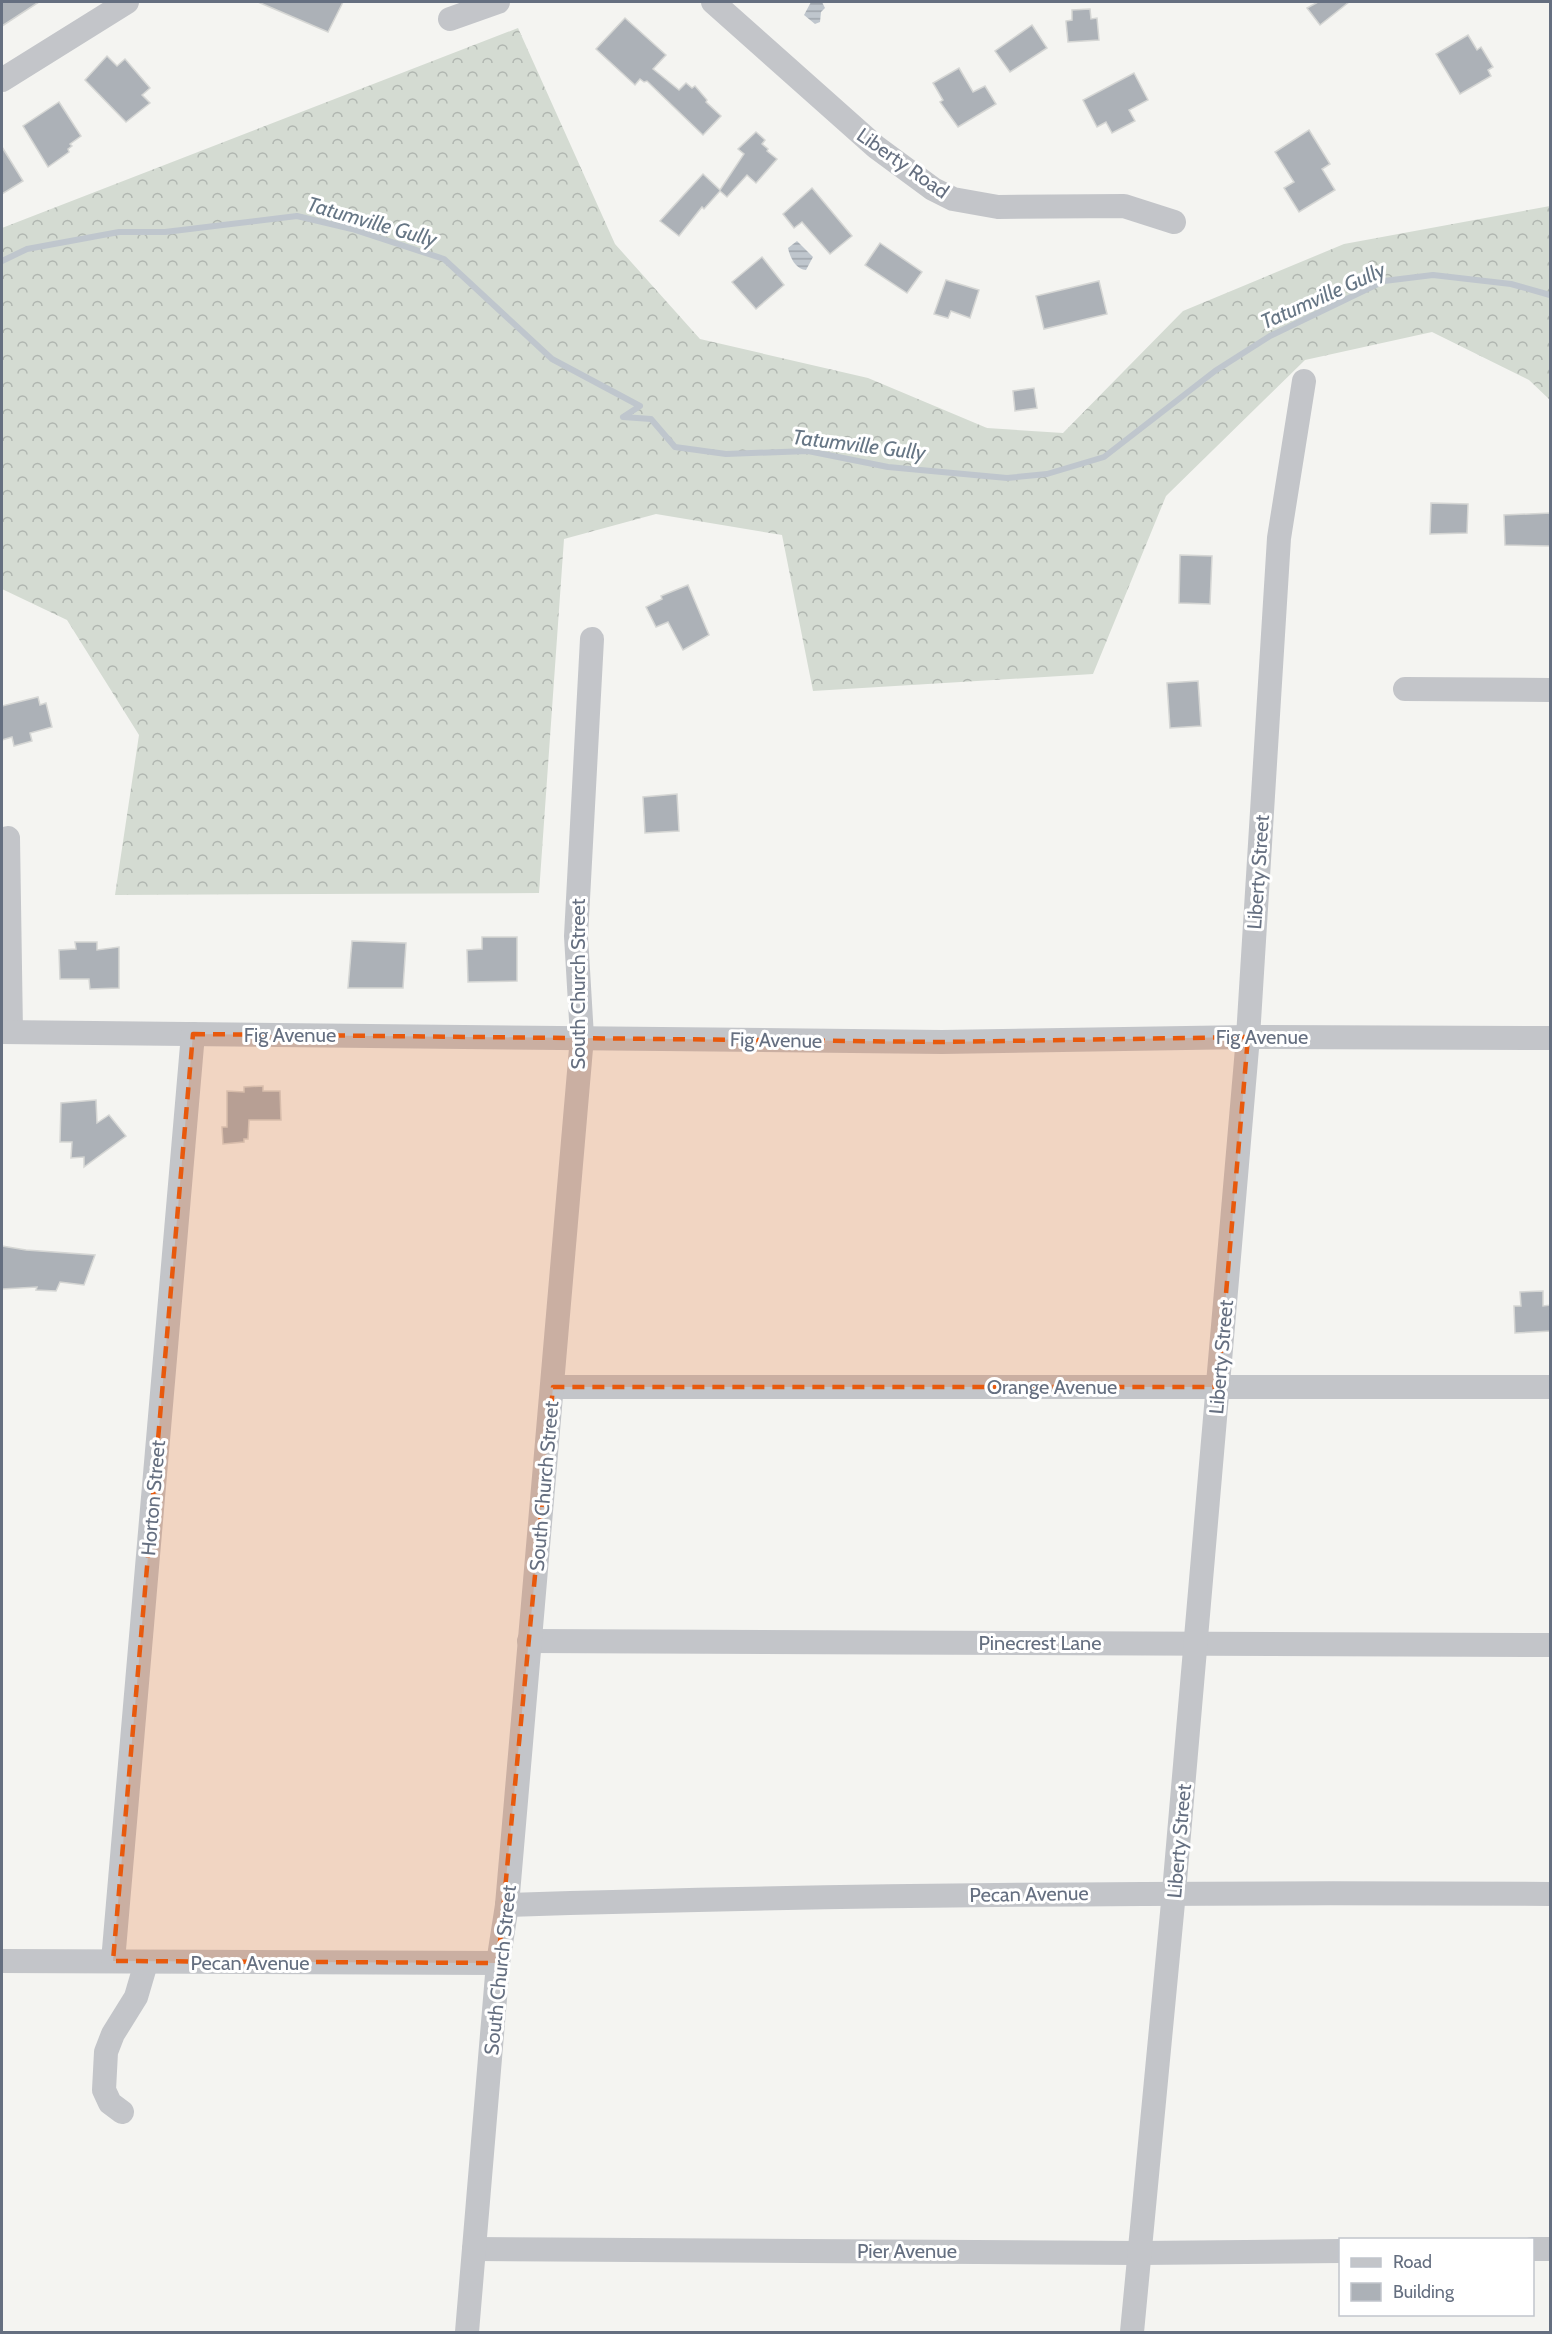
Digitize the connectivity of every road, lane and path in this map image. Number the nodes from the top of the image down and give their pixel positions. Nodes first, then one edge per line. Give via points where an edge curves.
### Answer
1 (127, 2) edge
2 (498, 2) edge
3 (713, 2) edge
4 (450, 19) dead end
5 (2, 80) edge
6 (1174, 222) dead end
7 (1304, 381) dead end
8 (592, 639) dead end
9 (1405, 689) dead end
10 (1551, 690) edge
11 (8, 837) dead end
12 (6, 1032) edge
13 (193, 1034) junction
14 (582, 1037) junction
15 (1248, 1037) junction
16 (1551, 1038) edge
17 (553, 1387) junction
18 (1218, 1387) junction
19 (1551, 1388) edge
20 (529, 1641) junction
21 (1196, 1644) junction
22 (1551, 1645) edge
23 (1174, 1892) junction
24 (1551, 1894) edge
25 (507, 1905) junction
26 (2, 1960) edge
27 (113, 1961) junction
28 (146, 1963) junction
29 (498, 1963) junction
30 (122, 2112) dead end
31 (474, 2249) junction
32 (1534, 2249) edge
33 (1551, 2249) edge
34 (1339, 2251) edge
35 (1140, 2253) junction
36 (467, 2332) edge
37 (1132, 2332) edge

1 - 5 street
2 - 4 street
3 - 6 street, Liberty Road via 867,139 933,189 953,199 998,207 1124,206
7 - 15 street, Liberty Street via 1279,538
8 - 14 street, South Church Street via 576,936
9 - 10 street
11 - 12 street
12 - 13 street, Fig Avenue
13 - 14 street, Fig Avenue
13 - 27 street, Horton Street
14 - 15 street, Fig Avenue via 942,1042
14 - 17 street, South Church Street
15 - 16 street, Fig Avenue
15 - 18 street, Liberty Street
17 - 18 street, Orange Avenue
17 - 20 street, South Church Street
18 - 19 street, Orange Avenue
18 - 21 street, Liberty Street
20 - 21 street, Pinecrest Lane
20 - 25 street, South Church Street
21 - 22 street, Pinecrest Lane
21 - 23 street, Liberty Street
23 - 24 street, Pecan Avenue
23 - 25 street, Pecan Avenue
23 - 35 street, Liberty Street
25 - 29 street, South Church Street
26 - 27 street, Pecan Avenue
27 - 28 street, Pecan Avenue
28 - 29 street, Pecan Avenue
28 - 30 street via 136,1997 106,2052 104,2090 110,2103
29 - 31 street, South Church Street
31 - 35 street, Pier Avenue
31 - 36 street, South Church Street
32 - 33 street
34 - 35 street, Pier Avenue
35 - 37 street, Liberty Street

